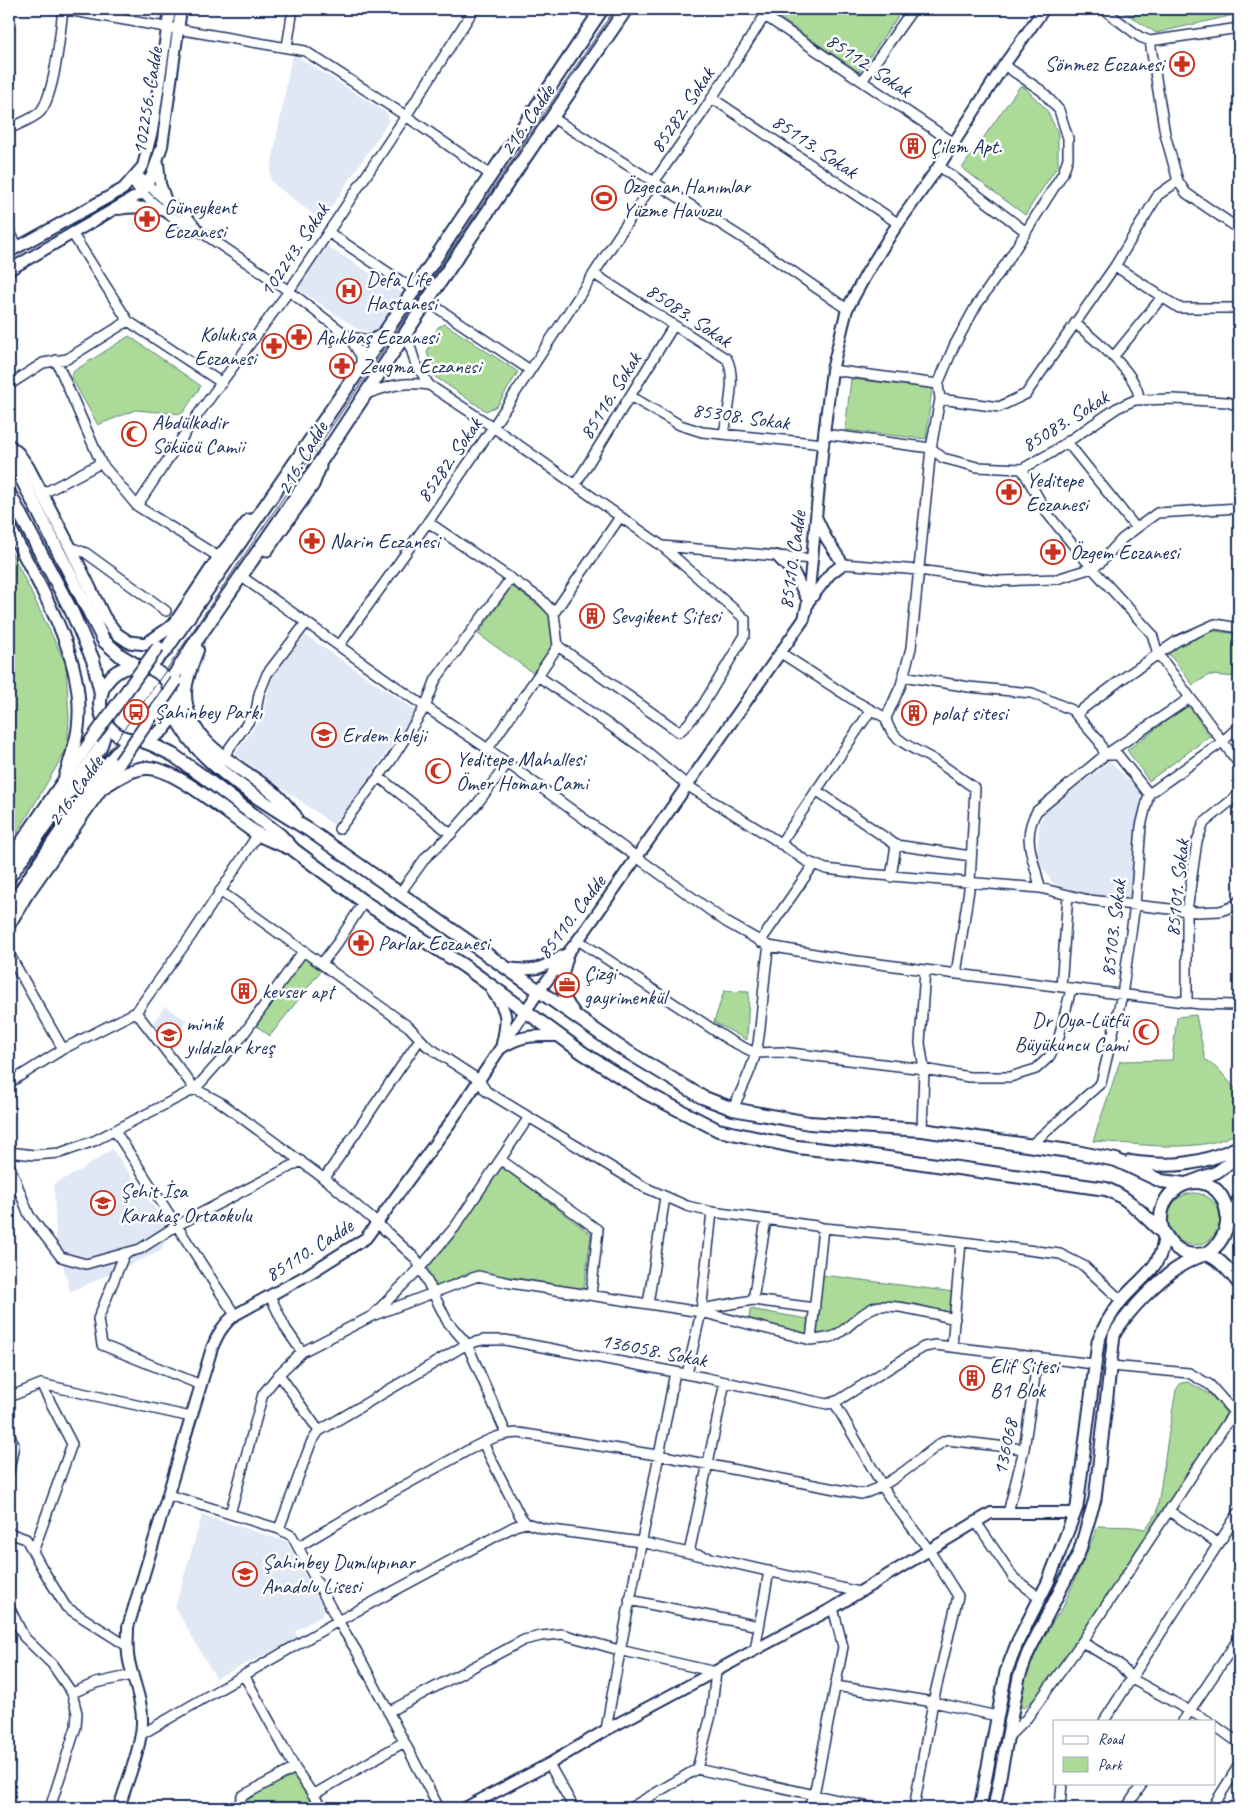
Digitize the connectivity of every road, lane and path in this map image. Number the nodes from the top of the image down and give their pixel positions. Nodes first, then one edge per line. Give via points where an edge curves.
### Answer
1 (62, 9) edge
2 (170, 9) edge
3 (181, 9) edge
4 (293, 9) edge
5 (474, 9) edge
6 (626, 9) edge
7 (913, 9) edge
8 (1044, 9) edge
9 (1103, 9) edge
10 (595, 11) edge
11 (767, 12) edge
12 (172, 27) junction
13 (1239, 28) edge
14 (1150, 41) junction
15 (287, 47) junction
16 (1004, 65) junction
17 (862, 81) junction
18 (712, 98) junction
19 (406, 116) junction
20 (553, 118) junction
21 (9, 129) edge
22 (954, 143) junction
23 (157, 160) junction
24 (939, 166) junction
25 (491, 175) junction
26 (134, 177) junction
27 (1178, 181) junction
28 (654, 182) junction
29 (144, 189) junction
30 (164, 206) junction
31 (110, 211) junction
32 (899, 224) junction
33 (9, 230) edge
34 (1239, 230) edge
35 (1025, 231) junction
36 (328, 232) junction
37 (72, 233) junction
38 (13, 250) edge
39 (1116, 266) junction
40 (9, 270) edge
41 (594, 274) junction
42 (414, 290) junction
43 (289, 291) junction
44 (1162, 297) junction
45 (427, 301) junction
46 (1239, 308) edge
47 (847, 309) junction
48 (128, 321) junction
49 (1075, 323) junction
50 (674, 325) junction
51 (386, 331) junction
52 (406, 333) junction
53 (349, 337) junction
54 (1114, 356) junction
55 (56, 360) junction
56 (361, 368) junction
57 (530, 370) junction
58 (832, 370) junction
59 (222, 382) junction
60 (938, 384) junction
61 (9, 385) edge
62 (429, 385) junction
63 (365, 394) junction
64 (630, 396) junction
65 (940, 399) junction
66 (1139, 400) junction
67 (1239, 406) edge
68 (493, 427) junction
69 (724, 434) junction
70 (824, 439) junction
71 (1067, 442) junction
72 (9, 445) edge
73 (308, 446) junction
74 (931, 448) junction
75 (9, 454) edge
76 (325, 455) junction
77 (101, 463) junction
78 (1022, 469) junction
79 (575, 485) junction
80 (9, 493) edge
81 (42, 494) junction
82 (137, 506) junction
83 (1239, 508) edge
84 (620, 517) junction
85 (817, 518) junction
86 (428, 522) junction
87 (9, 526) edge
88 (1136, 528) junction
89 (70, 546) junction
90 (662, 546) junction
91 (778, 556) junction
92 (219, 557) junction
93 (812, 559) junction
94 (843, 564) junction
95 (1092, 568) junction
96 (919, 570) junction
97 (510, 578) junction
98 (245, 579) junction
99 (808, 602) junction
100 (166, 611) dead end
101 (554, 614) junction
102 (306, 623) junction
103 (175, 624) junction
104 (1239, 628) edge
105 (340, 646) junction
106 (558, 646) junction
107 (197, 650) junction
108 (782, 653) junction
109 (1158, 654) junction
110 (143, 667) junction
111 (538, 676) junction
112 (903, 676) junction
113 (172, 683) junction
114 (102, 693) junction
115 (1190, 698) junction
116 (425, 707) junction
117 (173, 708) junction
118 (871, 710) junction
119 (1076, 714) junction
120 (103, 718) junction
121 (886, 718) junction
122 (1239, 726) edge
123 (135, 739) junction
124 (1222, 742) junction
125 (488, 749) junction
126 (1105, 755) junction
127 (223, 757) junction
128 (507, 764) junction
129 (1239, 764) edge
130 (65, 776) junction
131 (378, 777) junction
132 (688, 786) junction
133 (100, 789) junction
134 (816, 790) junction
135 (1149, 794) junction
136 (1239, 794) edge
137 (339, 829) dead end
138 (309, 830) junction
139 (258, 834) junction
140 (451, 834) junction
141 (780, 844) junction
142 (896, 845) junction
143 (294, 850) junction
144 (972, 856) junction
145 (638, 857) junction
146 (9, 860) edge
147 (814, 864) junction
148 (891, 876) junction
149 (9, 877) edge
150 (970, 883) junction
151 (1040, 888) junction
152 (220, 891) junction
153 (400, 894) junction
154 (1068, 895) junction
155 (1239, 901) edge
156 (364, 902) junction
157 (1135, 905) junction
158 (9, 910) edge
159 (1187, 911) junction
160 (9, 925) edge
161 (578, 940) junction
162 (760, 942) junction
163 (769, 946) junction
164 (304, 950) junction
165 (570, 952) junction
166 (9, 954) edge
167 (322, 963) junction
168 (507, 968) junction
169 (925, 970) junction
170 (956, 974) junction
171 (485, 982) junction
172 (1061, 987) junction
173 (1071, 989) junction
174 (539, 991) junction
175 (1122, 995) junction
176 (1187, 1002) junction
177 (1239, 1004) edge
178 (136, 1012) junction
179 (526, 1012) junction
180 (579, 1019) junction
181 (559, 1036) junction
182 (420, 1039) junction
183 (63, 1048) junction
184 (501, 1048) junction
185 (755, 1052) junction
186 (924, 1069) junction
187 (479, 1080) junction
188 (9, 1083) edge
189 (195, 1089) junction
190 (733, 1109) junction
191 (529, 1117) junction
192 (922, 1130) junction
193 (115, 1131) junction
194 (1030, 1146) junction
195 (1239, 1148) edge
196 (9, 1152) edge
197 (1239, 1156) edge
198 (501, 1160) junction
199 (1116, 1160) junction
200 (301, 1161) junction
201 (9, 1164) edge
202 (324, 1178) junction
203 (1185, 1184) junction
204 (665, 1196) junction
205 (1239, 1199) edge
206 (712, 1212) junction
207 (766, 1220) junction
208 (1236, 1222) edge
209 (377, 1223) junction
210 (176, 1226) junction
211 (823, 1228) junction
212 (1164, 1234) junction
213 (961, 1242) junction
214 (125, 1253) junction
215 (1206, 1254) junction
216 (420, 1268) junction
217 (1239, 1283) edge
218 (433, 1294) junction
219 (591, 1294) junction
220 (270, 1296) junction
221 (753, 1300) junction
222 (1122, 1301) junction
223 (648, 1304) junction
224 (815, 1308) junction
225 (701, 1311) junction
226 (235, 1315) junction
227 (372, 1316) junction
228 (955, 1319) junction
229 (811, 1340) junction
230 (467, 1344) junction
231 (952, 1346) junction
232 (302, 1352) junction
233 (1038, 1357) junction
234 (1094, 1364) junction
235 (1111, 1366) junction
236 (675, 1372) junction
237 (279, 1374) junction
238 (687, 1374) junction
239 (726, 1382) junction
240 (41, 1384) junction
241 (201, 1385) junction
242 (9, 1397) edge
243 (834, 1402) junction
244 (1237, 1415) edge
245 (192, 1417) junction
246 (319, 1431) junction
247 (506, 1433) junction
248 (9, 1434) edge
249 (483, 1443) junction
250 (1024, 1449) junction
251 (660, 1456) junction
252 (709, 1465) junction
253 (9, 1472) edge
254 (883, 1486) junction
255 (169, 1495) junction
256 (1170, 1511) junction
257 (1239, 1512) edge
258 (1008, 1513) junction
259 (230, 1514) junction
260 (1075, 1514) junction
261 (976, 1522) junction
262 (526, 1523) junction
263 (278, 1529) junction
264 (9, 1533) edge
265 (641, 1542) junction
266 (1219, 1544) junction
267 (298, 1547) junction
268 (929, 1550) junction
269 (33, 1552) junction
270 (690, 1553) junction
271 (769, 1571) junction
272 (859, 1592) junction
273 (1040, 1598) junction
274 (629, 1600) junction
275 (9, 1607) edge
276 (833, 1608) junction
277 (338, 1621) junction
278 (759, 1626) junction
279 (1239, 1638) edge
280 (1082, 1642) junction
281 (127, 1646) junction
282 (619, 1650) junction
283 (755, 1650) junction
284 (716, 1672) junction
285 (132, 1675) junction
286 (244, 1675) junction
287 (1132, 1679) junction
288 (836, 1686) junction
289 (72, 1693) junction
290 (934, 1702) junction
291 (1190, 1710) junction
292 (388, 1712) junction
293 (997, 1716) junction
294 (1105, 1720) edge
295 (1184, 1720) edge
296 (1206, 1720) edge
297 (1216, 1726) edge
298 (606, 1730) junction
299 (142, 1734) junction
300 (1009, 1736) junction
301 (404, 1742) junction
302 (1239, 1743) edge
303 (549, 1764) junction
304 (1239, 1765) edge
305 (295, 1768) junction
306 (697, 1769) junction
307 (1062, 1784) edge
308 (1142, 1784) edge
309 (313, 1795) junction
310 (814, 1795) junction
311 (1217, 1806) edge
312 (50, 1808) edge
313 (119, 1808) edge
314 (238, 1808) edge
315 (322, 1808) edge
316 (439, 1808) edge
317 (465, 1808) edge
318 (574, 1808) edge
319 (630, 1808) edge
320 (808, 1808) edge
321 (874, 1808) edge
322 (914, 1808) edge
323 (980, 1808) edge
324 (994, 1808) edge
325 (1060, 1808) edge
326 (1126, 1808) edge

1 - 12 street
1 - 21 street via 47,100 39,113
2 - 12 street, 102256. Cadde
3 - 12 street, 102256. Cadde
4 - 15 street
5 - 19 street, 102243. Sokak
6 - 20 main road, 216. Cadde
7 - 17 street
8 - 16 street, 85110. Cadde
9 - 14 street
10 - 25 main road, 216. Cadde
11 - 17 street, 85112. Sokak
11 - 18 street, 85282. Sokak
12 - 15 street
12 - 23 street, 102256. Cadde via 162,146
12 - 26 street, 102256. Cadde via 152,131 142,166
13 - 14 street
14 - 27 street via 1165,134
15 - 19 street via 305,50
16 - 22 street, 85110. Cadde
16 - 35 street via 1042,91 1059,110 1068,138 1068,158 1063,172
17 - 22 street, 85112. Sokak
18 - 28 street, 85282. Sokak
18 - 32 street, 85113. Sokak
19 - 25 street
19 - 36 street, 102243. Sokak
20 - 28 street
20 - 45 main road, 216. Cadde
22 - 24 street, 85110. Cadde
23 - 29 street, 102256. Cadde
23 - 30 street
24 - 32 street, 85110. Cadde
24 - 35 street
25 - 42 main road, 216. Cadde
26 - 29 street
26 - 38 street, 102256. Cadde via 123,189
27 - 34 street via 1186,193
27 - 39 street via 1158,195
28 - 41 street, 85282. Sokak
28 - 47 street
29 - 30 street
29 - 31 street
30 - 31 street
30 - 43 street via 182,224 198,230
31 - 37 street
32 - 47 street, 85110. Cadde
33 - 38 street
35 - 60 street via 976,306
36 - 42 street
36 - 43 street, 102243. Sokak
37 - 40 street
37 - 48 street
39 - 44 street
39 - 49 street
41 - 50 street, 85083. Sokak
41 - 57 street, 85282. Sokak
42 - 51 main road, 216. Cadde
43 - 53 street
43 - 59 street, 102243. Sokak
44 - 46 street via 1179,308
44 - 54 street
45 - 52 main road, 216. Cadde
45 - 57 street
47 - 58 street, 85110. Cadde
48 - 55 street via 67,359
48 - 59 street
49 - 54 street
49 - 65 street via 1026,394 999,407
50 - 64 street, 85116. Sokak
50 - 69 street, 85083. Sokak via 730,364 731,382
51 - 53 street via 371,340
51 - 56 main road, 216. Cadde
52 - 62 street via 415,362
52 - 63 main road, 216. Cadde
53 - 56 street via 361,356
54 - 66 street via 1139,391
55 - 61 street via 43,363
55 - 77 street
56 - 73 main road, 216. Cadde
57 - 68 street, 85282. Sokak
58 - 60 street
58 - 70 street, 85110. Cadde
59 - 82 street, 102243. Sokak
60 - 65 street
62 - 63 street via 404,383
62 - 68 street
63 - 76 main road, 216. Cadde
64 - 69 street, 85308. Sokak via 680,425
64 - 79 street, 85116. Sokak
65 - 74 street
66 - 67 street, 85083. Sokak via 1227,402
66 - 71 street, 85083. Sokak via 1117,408
68 - 79 street
68 - 86 street, 85282. Sokak
69 - 70 street, 85308. Sokak
70 - 74 street, 85083. Sokak
70 - 85 street, 85110. Cadde
71 - 78 street, 85083. Sokak
71 - 88 street
72 - 81 main road via 18,453
73 - 92 main road, 216. Cadde
73 - 110 main road via 165,651
74 - 78 street, 85083. Sokak via 943,458 977,467
74 - 96 street
75 - 110 main road via 104,641 121,656
76 - 98 main road, 216. Cadde via 313,484
76 - 113 main road via 202,632
77 - 81 street
77 - 82 street
78 - 95 street via 1047,513
79 - 84 street
80 - 114 main road via 72,612 93,660
81 - 89 main road
82 - 92 street
83 - 88 street via 1157,513
84 - 90 street
84 - 101 street
85 - 93 street, 85110. Cadde
85 - 94 street
86 - 97 street, 85282. Sokak
86 - 105 street
87 - 130 main road via 65,637 74,666 79,696 78,728
88 - 95 street
89 - 100 street via 86,553
89 - 103 main road via 104,617 117,634 129,642 146,644
90 - 91 street
90 - 106 street via 745,619 745,635 687,725 679,732
91 - 93 street
91 - 99 street via 795,575
92 - 103 main road, 216. Cadde
93 - 99 street, 85110. Cadde
94 - 96 street
94 - 99 street via 830,574
95 - 96 street via 1057,579 999,581
95 - 109 street via 1152,634
96 - 112 street via 911,648
97 - 101 street, 85282. Sokak via 541,599
97 - 116 street via 436,679
98 - 102 street
98 - 107 main road, 216. Cadde
99 - 108 street, 85110. Cadde via 804,619
101 - 106 street
102 - 105 street
102 - 127 street via 267,674 256,711
103 - 130 main road, 216. Cadde, bridge
104 - 109 street via 1215,624 1177,641
105 - 116 street
106 - 111 street
107 - 113 main road, 216. Cadde
107 - 127 main road via 185,693 188,711 193,725
108 - 118 street
108 - 132 street, 85110. Cadde
109 - 115 street
109 - 119 street
110 - 113 main road
110 - 114 main road via 121,669 106,683
111 - 125 street
111 - 132 street via 644,749
112 - 119 street via 969,688 1032,694
112 - 121 street
113 - 117 main road
113 - 133 main road, 216. Cadde, bridge
114 - 120 main road
115 - 124 street
115 - 126 street
116 - 125 street
116 - 131 street
117 - 123 main road via 164,727 151,736
117 - 138 main road via 176,719 198,750 268,804
118 - 121 street
118 - 134 street
119 - 126 street via 1099,742
120 - 123 main road via 116,734
120 - 149 main road via 106,729 100,748
121 - 144 street via 888,728 909,747 937,761 975,788
122 - 124 street
123 - 143 main road via 173,755 202,775 280,835
123 - 158 main road via 123,746 112,759
124 - 129 street
124 - 135 street
125 - 128 street
126 - 135 street via 1118,755
126 - 151 street via 1037,811 1030,822 1029,845
127 - 138 main road via 274,794
128 - 140 street
128 - 145 street
130 - 146 main road, 216. Cadde
131 - 137 street
131 - 140 street
132 - 141 street
132 - 145 street, 85110. Cadde
133 - 139 main road via 134,770 150,768 186,782
133 - 160 main road, 216. Cadde
134 - 141 street
134 - 142 street
135 - 157 street, 85103. Sokak via 1141,826
136 - 159 street, 85101. Sokak via 1204,823 1197,841
138 - 153 main road
139 - 143 main road
139 - 152 street
140 - 153 street via 426,857
141 - 147 street
142 - 144 street
142 - 148 street
143 - 156 main road
144 - 150 street
145 - 161 street, 85110. Cadde
145 - 162 street via 726,922
147 - 148 street via 826,869
147 - 162 street
148 - 150 street
150 - 151 street
150 - 170 street
151 - 154 street
152 - 164 street
152 - 178 street
153 - 168 main road
154 - 157 street
154 - 172 street
155 - 159 street via 1220,911
156 - 167 street
156 - 171 main road
157 - 159 street
157 - 175 street, 85103. Sokak
159 - 176 street, 85101. Sokak
161 - 165 street, 85110. Cadde
161 - 185 street via 729,1040
162 - 163 street
163 - 169 street
163 - 185 street
164 - 167 street
164 - 189 street via 240,1039
165 - 168 street via 546,966 531,970
165 - 174 street, 85110. Cadde
165 - 180 street via 561,978 562,994
166 - 183 street
167 - 182 street via 409,1026
168 - 174 main road
169 - 170 street
169 - 186 street via 920,1043
170 - 172 street
171 - 179 main road
171 - 184 street via 500,1000 507,1017
172 - 173 street
173 - 175 street
173 - 186 street via 1058,1042 1036,1069 1010,1077 969,1077
174 - 179 street, 85110. Cadde
174 - 180 main road
175 - 176 street
175 - 194 street, 85103. Sokak via 1100,1083
176 - 177 street
178 - 183 street
178 - 189 street
179 - 181 main road
179 - 184 street, 85110. Cadde
180 - 190 main road via 702,1097
181 - 184 street via 521,1038
181 - 212 main road via 646,1093 718,1130 797,1147 1106,1189 1120,1194
182 - 187 street
182 - 202 street
183 - 188 street
184 - 187 street, 85110. Cadde
185 - 186 street via 782,1052
185 - 190 street
186 - 192 street
187 - 191 street via 486,1091
187 - 209 street, 85110. Cadde
189 - 193 street
189 - 200 street via 220,1102
190 - 192 main road via 809,1123
191 - 198 street
191 - 204 street via 644,1187
192 - 194 main road
193 - 196 street via 60,1153 34,1155
193 - 210 street
194 - 199 main road
195 - 199 main road via 1209,1160 1183,1165 1157,1166
197 - 203 main road via 1217,1172
198 - 216 street via 455,1227
198 - 219 street via 598,1230
199 - 203 main road via 1162,1182
200 - 202 street
200 - 210 street
201 - 214 street via 29,1215 61,1257 86,1264
202 - 209 street
203 - 208 main road via 1207,1183 1217,1188 1225,1196
203 - 212 main road via 1166,1199 1161,1222
204 - 206 street
204 - 223 street
205 - 208 main road
206 - 207 street
206 - 225 street
207 - 211 street
207 - 221 street
208 - 215 main road via 1226,1240
209 - 216 street via 416,1259
209 - 220 street, 85110. Cadde via 366,1238
210 - 214 street via 140,1249
210 - 226 street
211 - 213 street
211 - 224 street
212 - 215 main road via 1182,1251
212 - 222 main road via 1157,1263
213 - 222 street via 1060,1254 1084,1266
213 - 228 street
214 - 241 street via 98,1319 102,1345
215 - 217 main road via 1216,1258
215 - 235 main road via 1178,1267 1119,1325 1114,1335
216 - 218 street
216 - 227 street
218 - 219 street via 478,1276
218 - 227 street
218 - 230 street via 448,1321
219 - 223 street
220 - 226 street, 85110. Cadde
220 - 232 street
221 - 224 street
221 - 225 street
222 - 234 main road via 1104,1326
223 - 225 street
224 - 229 street
225 - 229 street
225 - 238 street
226 - 241 street, 85110. Cadde via 218,1332
227 - 232 street
228 - 229 street via 896,1307 876,1307 835,1336
228 - 231 street
230 - 236 street, 136058. Sokak via 505,1340
230 - 246 street, 136058. Sokak
230 - 247 street
231 - 233 street
231 - 243 street via 924,1347
232 - 237 street
233 - 234 street
233 - 250 street, 136068
234 - 260 main road
235 - 244 street via 1188,1374 1210,1384
235 - 300 main road via 1094,1499 1079,1553 1019,1677
236 - 238 street, 136058. Sokak
236 - 251 street
237 - 246 street
237 - 259 street via 263,1394
238 - 239 street, 136058. Sokak
239 - 243 street, 136058. Sokak via 827,1404
239 - 252 street
240 - 242 street
240 - 245 street
240 - 269 street via 72,1444
241 - 245 street, 85110. Cadde
243 - 254 street
244 - 256 street
245 - 255 street, 85110. Cadde
246 - 263 street via 311,1443
247 - 249 street
247 - 251 street
248 - 253 street via 14,1445
249 - 262 street
249 - 267 street via 378,1499
250 - 254 street via 947,1440
250 - 258 street, 136068
251 - 252 street
251 - 265 street
252 - 254 street via 849,1493 872,1492
252 - 270 street
254 - 268 street
255 - 259 street
255 - 281 street, 85110. Cadde via 128,1627
256 - 266 street
256 - 280 street
257 - 266 street
258 - 260 street
258 - 261 street via 991,1513
259 - 263 street
260 - 273 main road
261 - 268 street
261 - 273 street via 1014,1578
262 - 265 street via 545,1529
262 - 277 street
263 - 267 street via 292,1536
264 - 269 street via 26,1539
265 - 270 street
265 - 274 street
266 - 287 street
267 - 277 street
268 - 272 street
268 - 290 street via 958,1596
269 - 281 street via 66,1607
270 - 271 street
271 - 272 street
271 - 278 street
272 - 276 street
273 - 293 main road via 1006,1672
274 - 278 street
274 - 282 street
275 - 289 street via 24,1637 52,1664
276 - 283 street
276 - 288 street via 843,1647
277 - 286 street
277 - 292 street
278 - 283 street
279 - 291 street
280 - 287 street via 1119,1664
280 - 300 street via 1027,1718
281 - 285 street, 85110. Cadde
282 - 284 street
282 - 292 street via 562,1634 524,1640
282 - 298 street
283 - 284 street
284 - 298 street
284 - 306 street via 711,1715
285 - 289 street via 96,1683
285 - 299 street, 85110. Cadde via 141,1708
286 - 299 street
286 - 305 street
287 - 291 street
287 - 294 street
288 - 290 street
288 - 310 street
289 - 312 street via 76,1727
290 - 293 street
290 - 322 street
291 - 295 street
291 - 296 street
292 - 301 street
293 - 323 main road
297 - 302 street
298 - 303 street
299 - 313 street, 85110. Cadde
300 - 324 main road
301 - 309 street
301 - 316 street
303 - 317 street
303 - 318 street
304 - 311 street
305 - 309 street
305 - 314 street via 242,1796
306 - 310 street
306 - 319 street
307 - 325 street
308 - 326 street
309 - 315 street
310 - 320 street
310 - 321 street

